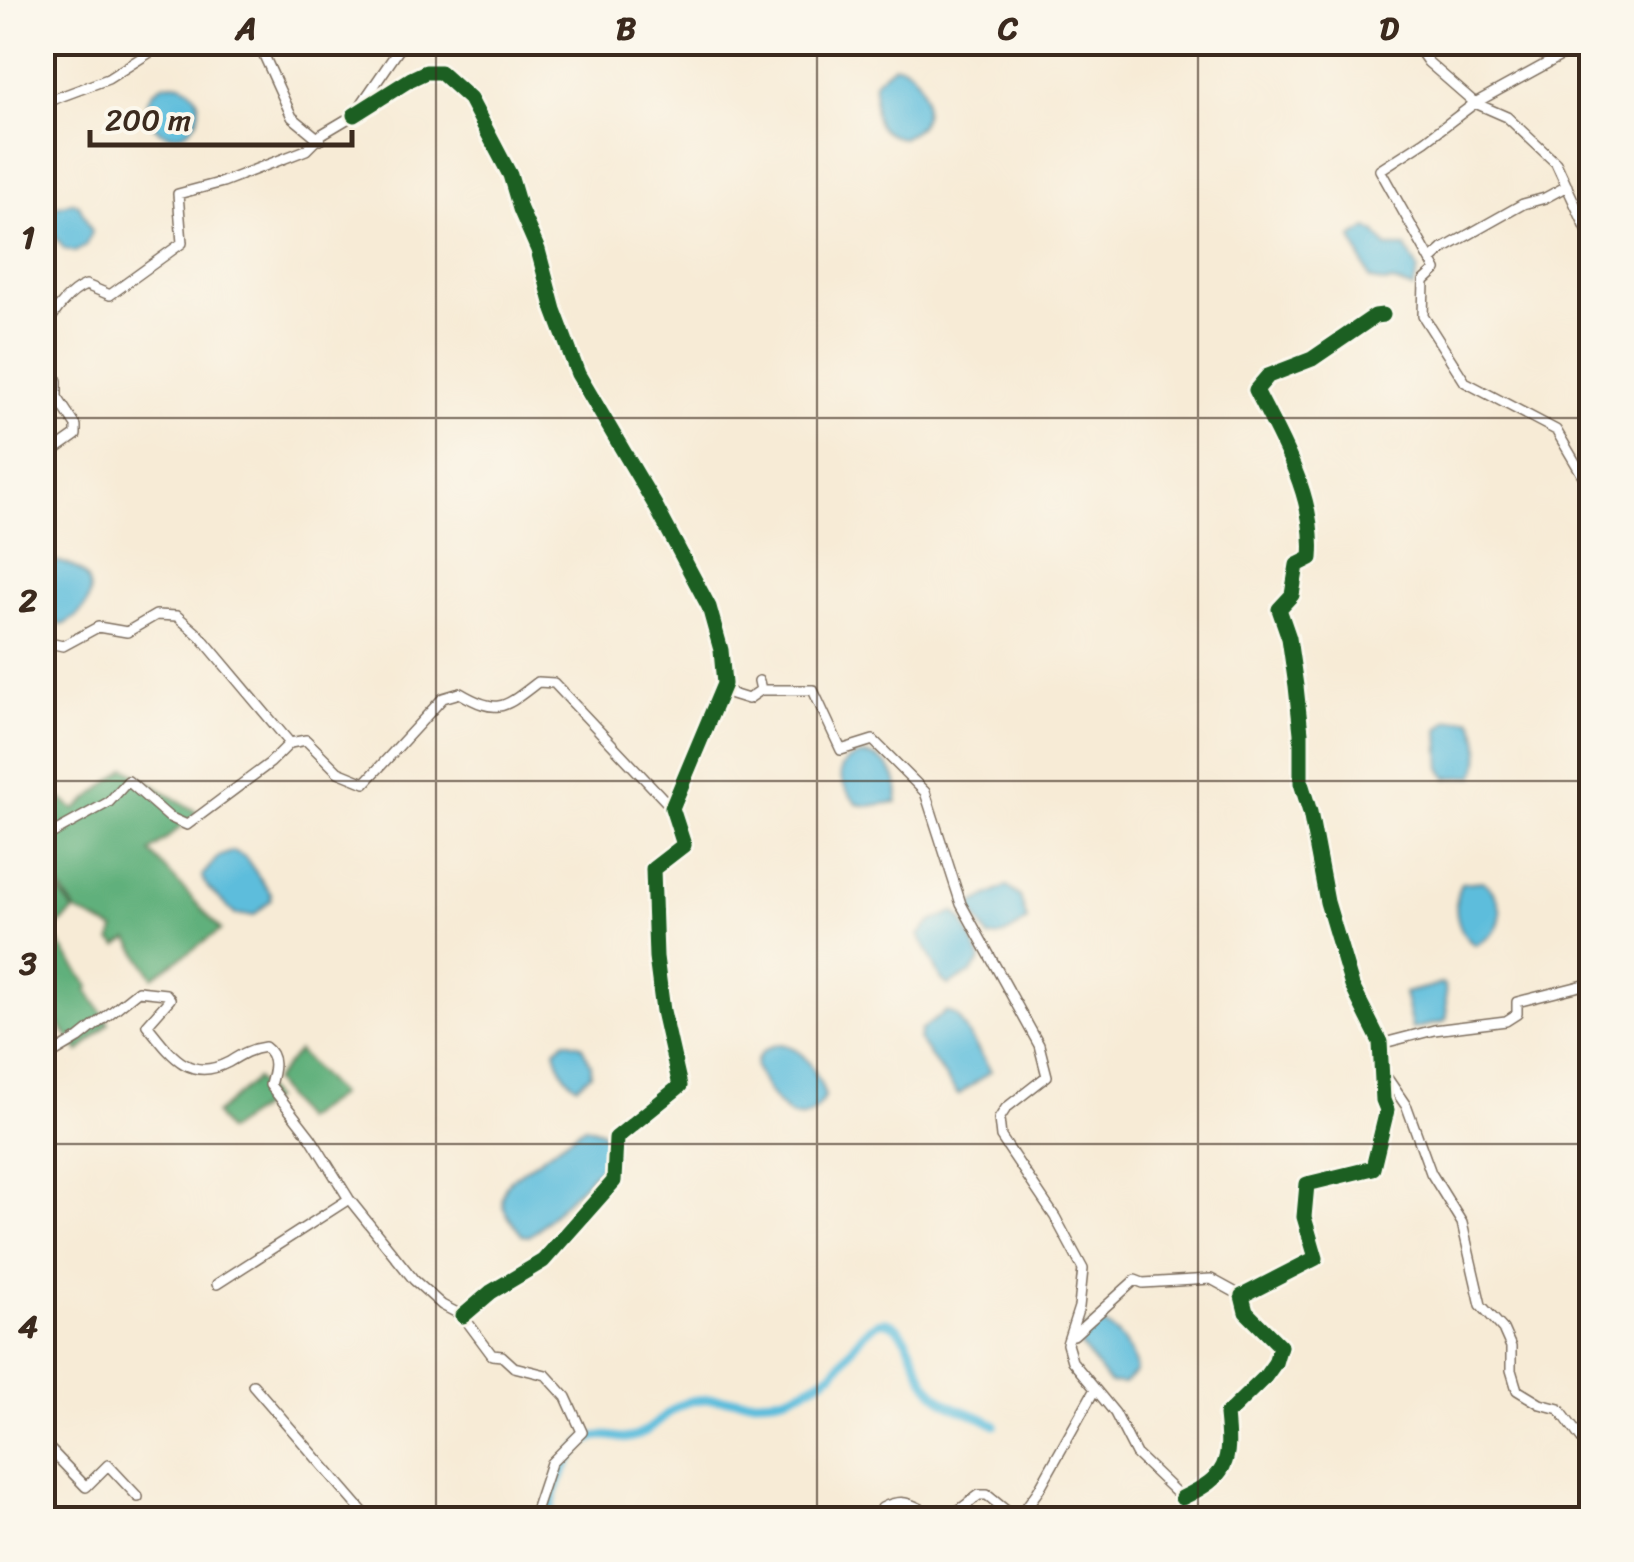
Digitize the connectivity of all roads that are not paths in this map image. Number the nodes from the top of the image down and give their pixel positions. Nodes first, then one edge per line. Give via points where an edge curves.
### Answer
1 (166, 42) edge
2 (258, 42) edge
3 (404, 42) edge
4 (1414, 42) edge
5 (1586, 42) edge
6 (42, 100) edge
7 (1475, 102) junction
8 (354, 115) junction
9 (320, 140) junction
10 (1567, 186) junction
11 (1592, 240) edge
12 (1432, 259) junction
13 (1384, 315) dead end
14 (42, 337) edge
15 (42, 459) edge
16 (1592, 485) edge
17 (44, 640) edge
18 (724, 684) junction
19 (290, 743) junction
20 (672, 808) junction
21 (42, 839) edge
22 (1592, 984) edge
23 (1380, 1044) junction
24 (42, 1060) edge
25 (1380, 1067) junction
26 (349, 1198) junction
27 (216, 1284) dead end
28 (1242, 1296) junction
29 (463, 1316) junction
30 (1072, 1337) junction
31 (253, 1385) dead end
32 (1095, 1389) junction
33 (42, 1441) edge
34 (1592, 1453) edge
35 (138, 1498) dead end
36 (1182, 1498) junction
37 (370, 1520) edge
38 (532, 1520) edge
39 (881, 1520) edge
40 (1189, 1520) edge

1 - 6 street via 108,80
2 - 9 street via 292,117
3 - 8 street
4 - 7 street
5 - 7 street
7 - 10 street via 1507,117 1556,163
7 - 12 street via 1380,170
8 - 9 street
8 - 18 street via 426,72 440,72 470,99 510,174 578,374 710,607
9 - 14 street via 178,194 182,244 110,296 86,284 78,288
10 - 11 street
10 - 12 street via 1523,204
12 - 16 street via 1436,270 1424,280 1423,316 1466,382 1556,430
13 - 23 street via 1312,359 1268,376 1256,390 1296,473 1312,545 1311,558 1297,565 1292,595 1279,609 1298,704 1301,783 1341,956
14 - 15 street via 57,397 76,434
17 - 19 street via 62,646 98,627 127,632 156,615 177,616
18 - 20 street
18 - 30 street via 748,699 760,686 813,690 841,750 873,740 925,792 961,904 1044,1061 1048,1076 999,1120 1001,1137 1083,1268
19 - 20 street via 306,740 338,772 365,782 444,698 460,693 484,707 508,705 538,682 554,683
19 - 21 street via 187,825 128,781 109,802
20 - 29 street via 684,845 653,869 653,886 663,1011 680,1086 616,1138 614,1180 543,1261
22 - 23 street via 1517,1002 1513,1019
23 - 25 street
24 - 26 street via 138,991 166,994 167,1005 148,1024 185,1066 211,1070 248,1050 270,1050 270,1085
25 - 28 street via 1387,1110 1373,1168 1307,1184 1304,1217 1316,1258
25 - 34 street via 1407,1106 1431,1172 1462,1223 1481,1305 1503,1328 1517,1390 1559,1409
26 - 27 street
26 - 29 street via 414,1280
28 - 30 street via 1211,1279 1134,1280
28 - 36 street via 1246,1312 1280,1346 1275,1364 1226,1414 1229,1459 1203,1488
29 - 38 street via 492,1355 557,1384 579,1423 578,1439 551,1463
30 - 32 street via 1072,1362
31 - 37 street
32 - 36 street via 1136,1454
32 - 39 street via 1020,1516 979,1495 960,1510 936,1516 894,1502 882,1508
33 - 35 street via 86,1487 108,1465
36 - 40 street

